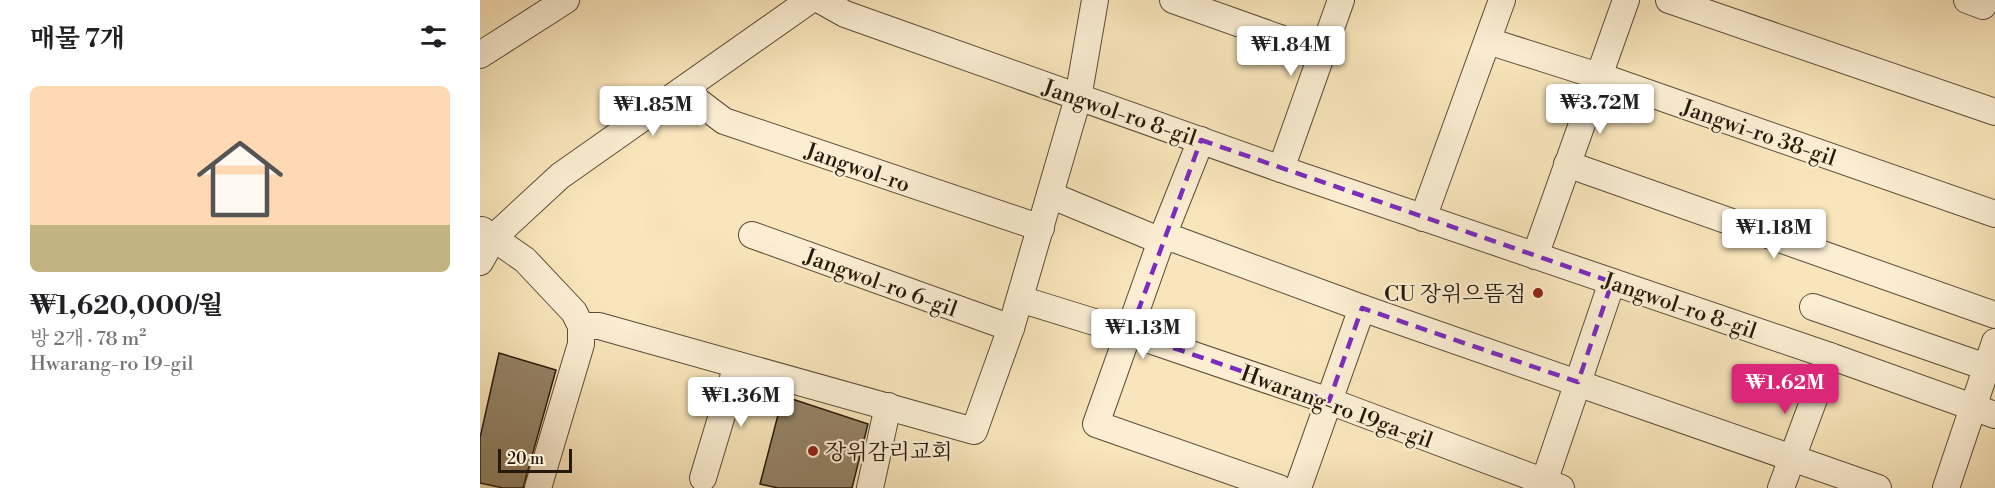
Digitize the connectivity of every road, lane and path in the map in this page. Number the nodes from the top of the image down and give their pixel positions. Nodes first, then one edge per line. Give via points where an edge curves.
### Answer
1 (566, 0) edge
2 (810, 0) edge
3 (820, 0) edge
4 (1095, 0) edge
5 (1173, 0) edge
6 (1341, 0) edge
7 (1502, 0) edge
8 (1626, 0) edge
9 (1669, 0) edge
10 (1488, 41) junction
11 (1322, 53) junction
12 (480, 55) edge
13 (1598, 76) junction
14 (683, 90) junction
15 (1078, 98) junction
16 (1995, 112) edge
17 (1201, 140) junction
18 (1567, 164) junction
19 (1281, 169) junction
20 (1050, 195) junction
21 (1995, 214) edge
22 (1423, 218) junction
23 (1041, 228) junction
24 (487, 233) edge
25 (752, 235) dead end
26 (1162, 238) junction
27 (1535, 256) junction
28 (480, 262) edge
29 (1612, 282) junction
30 (1020, 299) junction
31 (1813, 307) dead end
32 (1362, 308) junction
33 (1995, 315) edge
34 (581, 326) junction
35 (1011, 328) junction
36 (1130, 333) junction
37 (1995, 342) edge
38 (1830, 356) junction
39 (737, 365) junction
40 (1986, 367) junction
41 (1578, 382) junction
42 (1329, 401) junction
43 (888, 406) junction
44 (1984, 411) edge
45 (1792, 459) junction
46 (703, 478) dead end
47 (1549, 486) edge
48 (538, 488) edge
49 (870, 488) edge
50 (1279, 488) edge
51 (1298, 488) edge
52 (1781, 488) edge
53 (1878, 488) edge
54 (1946, 488) edge

1 - 12 street
2 - 14 street
3 - 15 street, Jangwol-ro 8-gil via 845,14
4 - 15 street
5 - 11 street
6 - 11 street
7 - 10 street
8 - 13 street
9 - 16 street
10 - 13 street, Jangwi-ro 38-gil
10 - 22 street
11 - 19 street
13 - 18 street
13 - 21 street, Jangwi-ro 38-gil
14 - 23 street, Jangwol-ro via 724,122
14 - 24 street via 560,176
15 - 17 street, Jangwol-ro 8-gil
15 - 20 street
17 - 19 street, Jangwol-ro 8-gil
17 - 26 street
18 - 27 street
18 - 33 street
19 - 22 street, Jangwol-ro 8-gil
20 - 23 street
20 - 26 street
22 - 27 street, Jangwol-ro 8-gil
23 - 30 street
24 - 28 street
24 - 34 street via 525,260 574,312
25 - 35 street, Jangwol-ro 6-gil
26 - 32 street via 1177,240
26 - 36 street
27 - 29 street, Jangwol-ro 8-gil
29 - 38 street, Jangwol-ro 8-gil
29 - 41 street, Hwarang-ro 19ga-gil
30 - 35 street
30 - 36 street, Hwarang-ro 19ga-gil
31 - 40 street
32 - 41 street
32 - 42 street
34 - 39 street via 599,326
34 - 48 street via 580,344
35 - 43 street via 975,431
36 - 42 street, Hwarang-ro 19ga-gil
36 - 50 street via 1096,424
37 - 40 street
38 - 44 street, Jangwol-ro 8-gil
38 - 45 street
39 - 43 street
39 - 46 street
40 - 44 street
41 - 45 street
41 - 47 street, Hwarang-ro 19ga-gil
42 - 47 street, Hwarang-ro 19ga-gil
42 - 51 street
43 - 49 street
44 - 54 street
45 - 52 street
45 - 53 street

